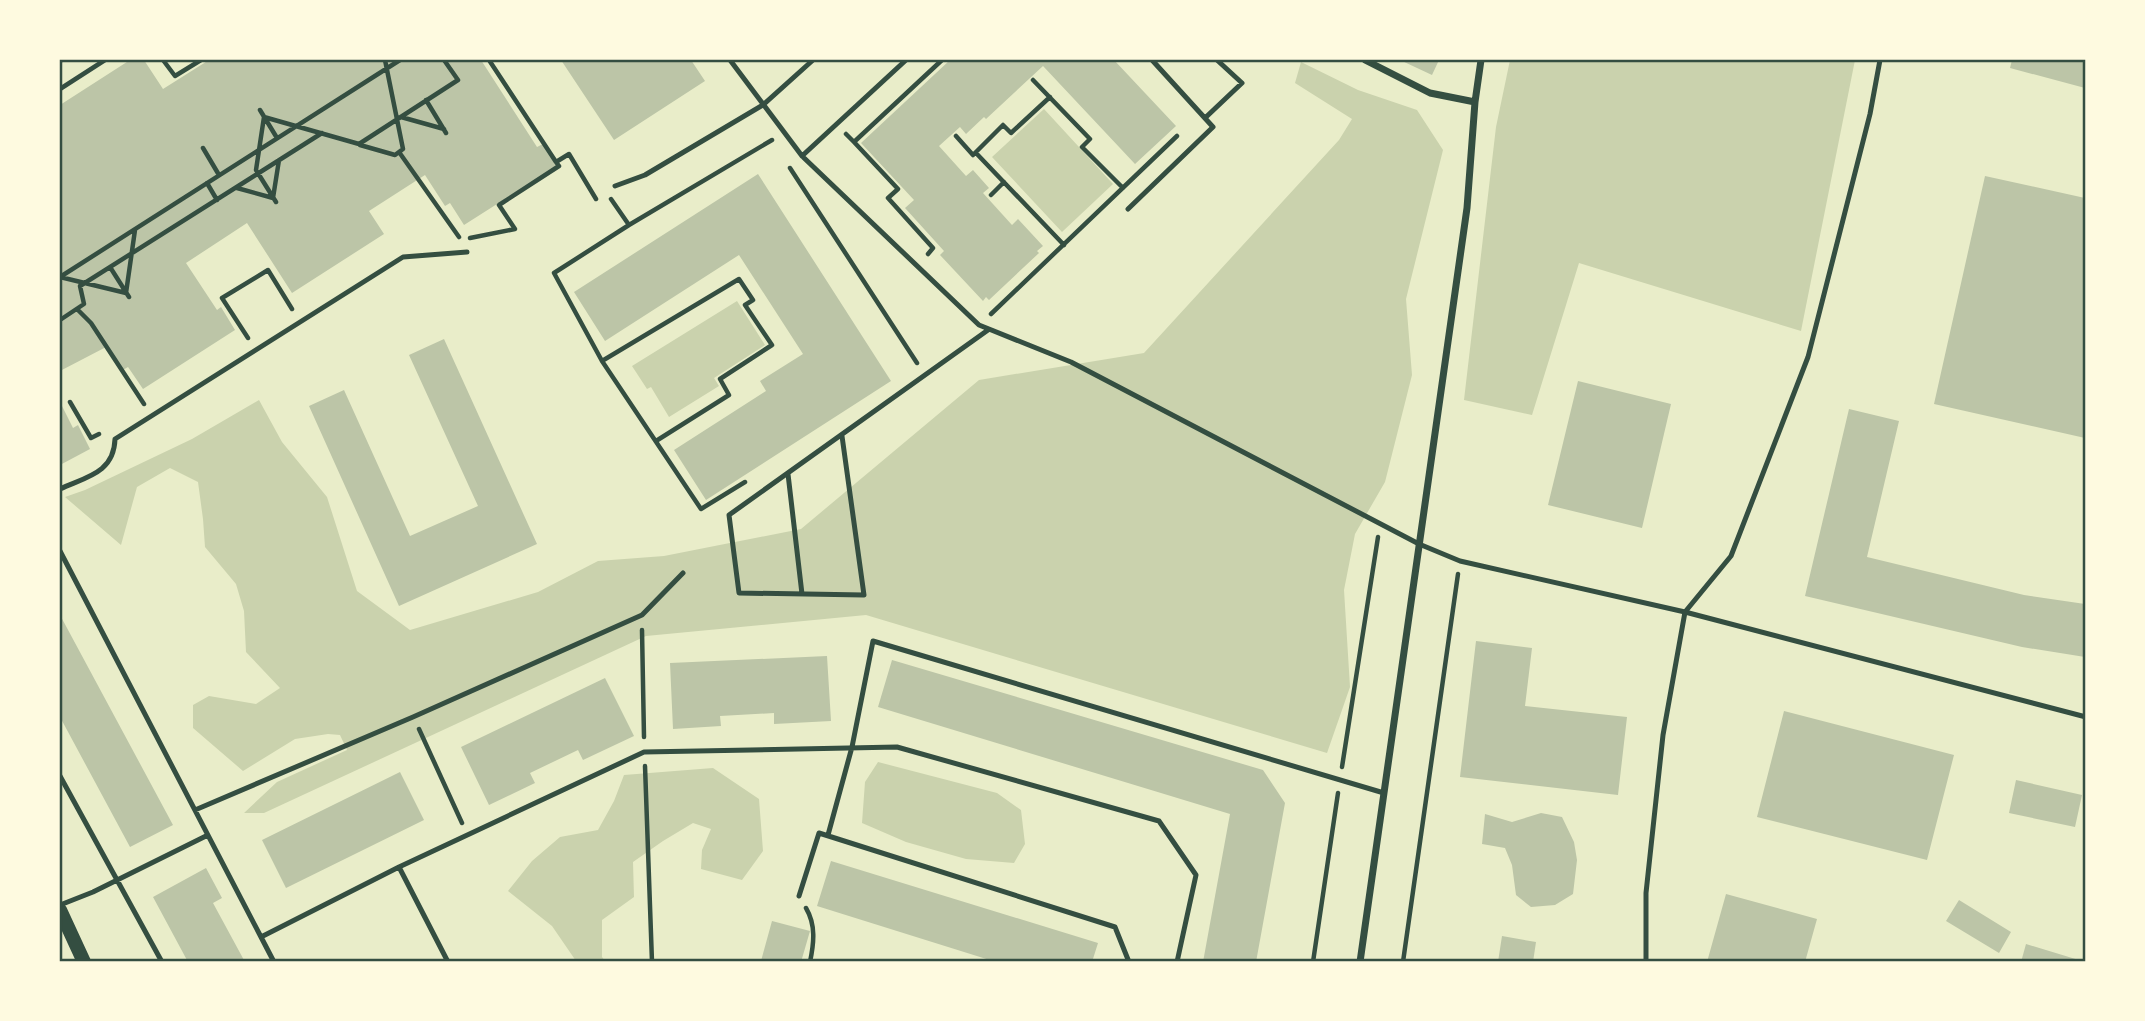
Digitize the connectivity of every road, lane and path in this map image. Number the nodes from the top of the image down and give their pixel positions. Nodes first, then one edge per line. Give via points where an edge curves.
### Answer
1 (105, 60) edge
2 (163, 60) edge
3 (201, 60) edge
4 (385, 60) edge
5 (400, 60) edge
6 (444, 60) edge
7 (489, 60) edge
8 (730, 60) edge
9 (813, 60) edge
10 (906, 60) edge
11 (942, 60) edge
12 (1152, 60) edge
13 (1217, 60) edge
14 (1365, 60) edge
15 (1481, 60) edge
16 (1880, 60) edge
17 (386, 68) junction
18 (1033, 80) dead end
19 (60, 89) edge
20 (1050, 97) junction
21 (426, 100) junction
22 (1475, 102) junction
23 (762, 105) junction
24 (260, 110) dead end
25 (1203, 116) junction
26 (264, 117) junction
27 (399, 118) junction
28 (297, 125) junction
29 (322, 133) junction
30 (956, 136) dead end
31 (277, 138) junction
32 (835, 139) dead end
33 (854, 142) junction
34 (359, 144) junction
35 (202, 148) dead end
36 (777, 148) dead end
37 (258, 150) junction
38 (399, 152) junction
39 (976, 152) junction
40 (802, 156) junction
41 (783, 158) dead end
42 (279, 160) junction
43 (258, 174) junction
44 (219, 175) junction
45 (1004, 182) junction
46 (207, 183) junction
47 (615, 186) dead end
48 (236, 187) junction
49 (1123, 188) junction
50 (606, 192) dead end
51 (991, 195) dead end
52 (217, 200) junction
53 (275, 200) junction
54 (596, 200) dead end
55 (1128, 209) dead end
56 (629, 225) junction
57 (135, 229) junction
58 (460, 240) dead end
59 (1064, 245) junction
60 (467, 252) dead end
61 (133, 253) junction
62 (936, 262) dead end
63 (110, 267) junction
64 (60, 277) edge
65 (86, 283) junction
66 (128, 295) junction
67 (77, 309) junction
68 (292, 309) dead end
69 (63, 315) edge
70 (60, 320) edge
71 (974, 321) junction
72 (988, 330) junction
73 (248, 338) dead end
74 (602, 361) junction
75 (918, 364) dead end
76 (69, 402) dead end
77 (144, 404) dead end
78 (99, 434) dead end
79 (842, 436) junction
80 (656, 442) junction
81 (788, 474) junction
82 (746, 481) dead end
83 (60, 489) edge
84 (1380, 525) junction
85 (1419, 544) junction
86 (60, 551) edge
87 (1460, 561) junction
88 (683, 573) dead end
89 (802, 594) junction
90 (1685, 612) junction
91 (642, 615) junction
92 (413, 717) junction
93 (2085, 717) edge
94 (852, 747) junction
95 (644, 752) junction
96 (60, 776) edge
97 (1340, 780) junction
98 (1384, 793) junction
99 (195, 810) junction
100 (467, 833) junction
101 (208, 835) junction
102 (828, 835) junction
103 (399, 867) junction
104 (117, 879) junction
105 (799, 896) joint
106 (60, 908) edge
107 (261, 937) junction
108 (84, 961) edge
109 (162, 961) edge
110 (274, 961) edge
111 (448, 961) edge
112 (652, 961) edge
113 (810, 961) edge
114 (1129, 961) edge
115 (1177, 961) edge
116 (1313, 961) edge
117 (1360, 961) edge
118 (1403, 961) edge
119 (1646, 961) edge

1 - 19 path
2 - 3 path via 175,76
4 - 17 path
5 - 17 path
6 - 21 path via 458,80
7 - 54 path via 556,162 569,154
8 - 23 lane
9 - 23 lane
10 - 40 lane
11 - 33 path
12 - 25 lane
13 - 25 lane via 1242,83
14 - 22 street via 1430,93
15 - 22 street
16 - 90 lane via 1808,357 1731,556
17 - 27 path
17 - 28 path
18 - 20 path
20 - 39 path via 1012,133 1003,125
20 - 49 path via 1090,139 1082,146
21 - 27 path
21 - 27 path via 445,131
22 - 85 street via 1467,208
23 - 40 lane
23 - 47 lane via 645,175
24 - 26 path
25 - 49 path
25 - 55 lane via 1213,127
26 - 28 path
26 - 31 path
26 - 37 path
27 - 34 path
27 - 38 path via 404,149
28 - 29 path
28 - 31 path
29 - 34 path
29 - 42 path
30 - 39 path via 973,155
31 - 37 path
32 - 33 path via 844,132
33 - 62 path via 898,189 888,198 933,248 927,253
34 - 38 path via 395,155
35 - 44 path
36 - 56 path via 771,139
37 - 43 path
37 - 44 path
38 - 58 path
39 - 45 path
40 - 71 lane
41 - 75 path
42 - 43 path
42 - 53 path
43 - 48 path
43 - 53 path
44 - 46 path
45 - 51 path
45 - 59 path
46 - 52 path
46 - 57 path
48 - 52 path
48 - 53 path
49 - 59 path
50 - 56 path
52 - 61 path
56 - 74 path via 554,273
57 - 61 path
57 - 64 path
59 - 71 path via 983,321
60 - 83 lane via 403,257 116,439 106,467
61 - 63 path
61 - 66 path
63 - 65 path
63 - 66 path
64 - 65 path
65 - 66 path
65 - 67 path via 80,286 84,304
67 - 69 path
67 - 77 path
68 - 73 path via 268,270 222,298
69 - 70 path
71 - 72 lane
72 - 79 lane
72 - 84 lane via 1071,362
74 - 80 path
74 - 80 path via 740,279 752,300 745,305 772,345 720,379 729,395
76 - 78 path via 91,438
79 - 81 lane
79 - 89 lane via 864,595
80 - 82 path via 701,509
81 - 89 lane
81 - 89 lane via 729,515 739,593
84 - 85 lane
84 - 97 path
85 - 87 lane
85 - 98 street
86 - 99 lane
87 - 90 lane
87 - 118 path
88 - 91 lane
90 - 93 lane
90 - 119 lane via 1662,735 1646,892
91 - 92 lane
91 - 95 path
92 - 99 lane
92 - 100 path
94 - 95 lane
94 - 97 lane via 873,641
94 - 102 lane
94 - 115 lane via 897,747 1159,821 1196,875
95 - 100 lane
95 - 112 path
96 - 104 lane
97 - 98 lane
97 - 116 path
98 - 117 street
99 - 101 lane
100 - 103 lane
101 - 104 lane
101 - 107 lane
102 - 105 lane via 819,833
102 - 114 lane via 1115,927
103 - 107 lane
103 - 111 lane
104 - 106 lane
104 - 109 lane
105 - 113 path via 812,919
106 - 108 main road
107 - 110 lane

